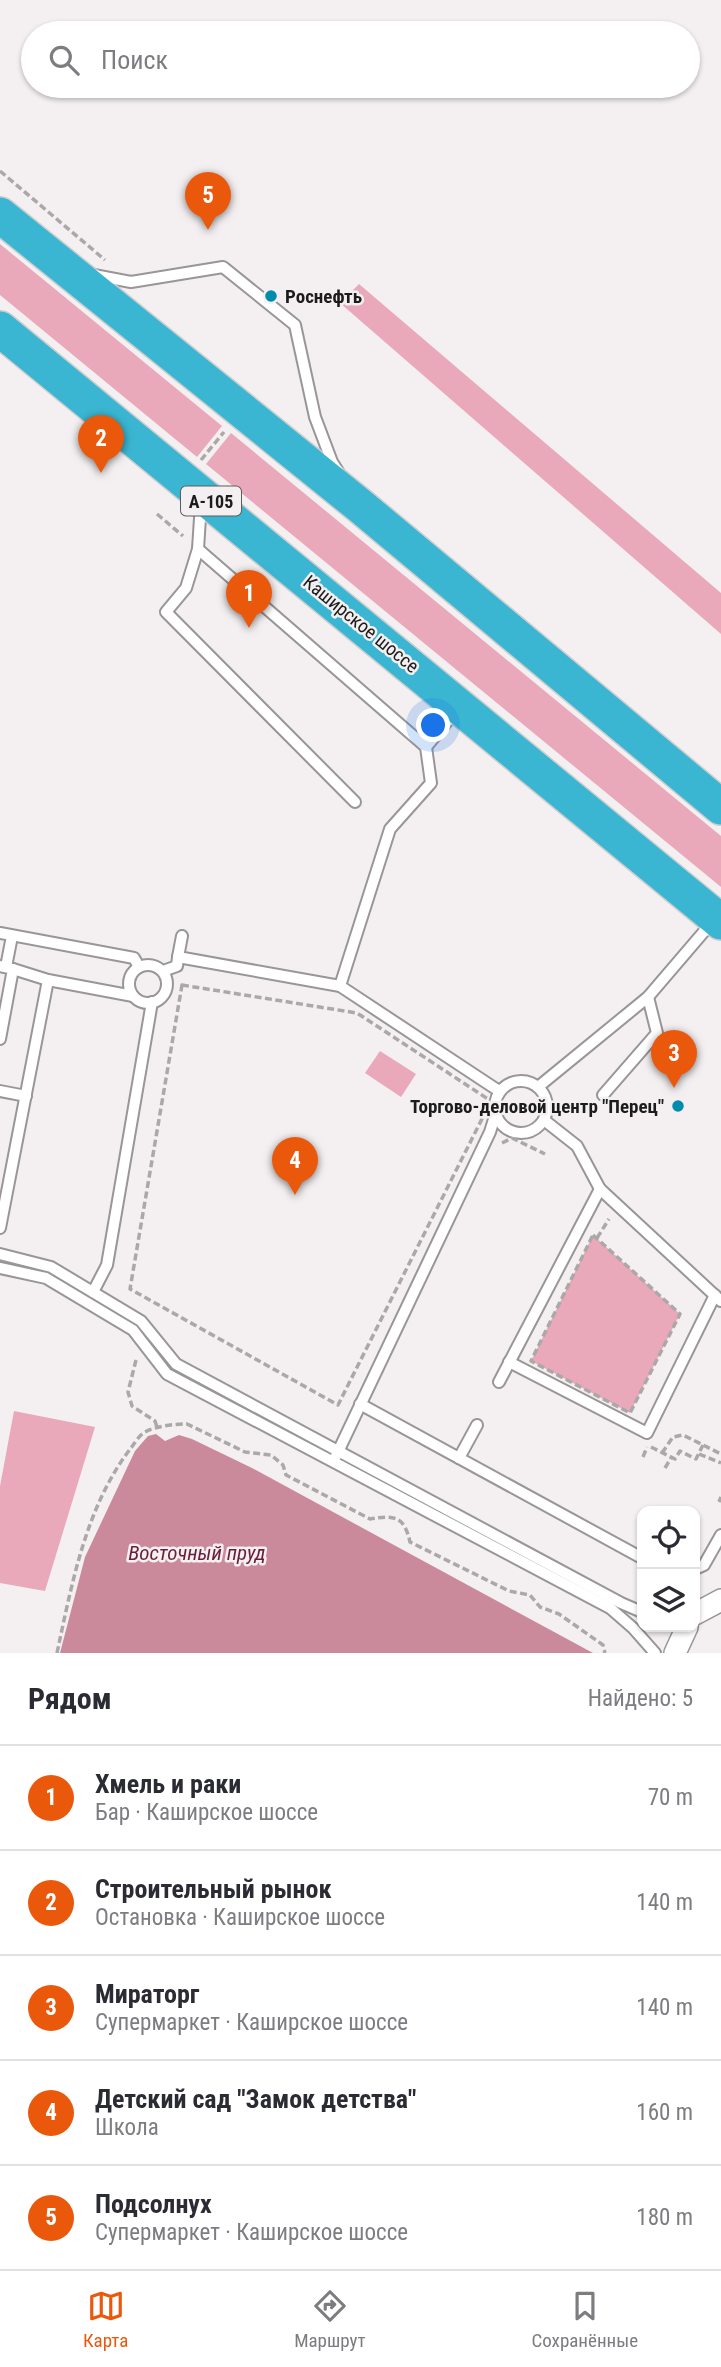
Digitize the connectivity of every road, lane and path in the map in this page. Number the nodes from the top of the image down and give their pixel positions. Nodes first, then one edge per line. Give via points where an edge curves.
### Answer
1 (0, 215) edge
2 (54, 258) junction
3 (0, 329) edge
4 (226, 429) dead end
5 (201, 476) junction
6 (359, 505) junction
7 (157, 514) dead end
8 (198, 549) junction
9 (460, 706) junction
10 (426, 747) junction
11 (355, 802) dead end
12 (721, 807) edge
13 (718, 920) edge
14 (6, 934) edge
15 (182, 936) dead end
16 (178, 957) junction
17 (6, 967) edge
18 (139, 967) junction
19 (163, 971) junction
20 (48, 980) junction
21 (340, 986) junction
22 (133, 996) junction
23 (648, 997) junction
24 (152, 1002) junction
25 (0, 1039) edge
26 (538, 1087) junction
27 (0, 1091) edge
28 (499, 1091) junction
29 (603, 1095) dead end
30 (26, 1096) junction
31 (495, 1116) junction
32 (544, 1119) junction
33 (600, 1189) junction
34 (617, 1205) junction
35 (0, 1228) edge
36 (597, 1238) junction
37 (0, 1254) edge
38 (0, 1268) edge
39 (93, 1292) junction
40 (718, 1298) edge
41 (135, 1351) dead end
42 (509, 1362) junction
43 (499, 1382) dead end
44 (360, 1404) junction
45 (338, 1405) joint
46 (477, 1425) dead end
47 (158, 1429) junction
48 (703, 1445) junction
49 (699, 1454) junction
50 (721, 1454) edge
51 (335, 1456) junction
52 (671, 1457) junction
53 (459, 1458) junction
54 (721, 1463) edge
55 (666, 1468) dead end
56 (721, 1535) edge
57 (637, 1555) edge
58 (700, 1567) edge
59 (721, 1600) edge
60 (637, 1610) edge
61 (721, 1615) edge
62 (700, 1618) edge
63 (700, 1621) edge
64 (57, 1653) edge
65 (605, 1653) edge
66 (655, 1653) edge

1 - 2 highway
2 - 6 highway
2 - 6 lane via 95,275 131,282 223,267 295,325 315,416 332,462
3 - 5 highway, Каширское шоссе / А-105
4 - 5 path
5 - 8 lane
5 - 9 highway, Каширское шоссе / А-105
6 - 12 highway
7 - 8 path
8 - 10 lane
8 - 11 lane via 186,588 166,612
9 - 10 lane
9 - 13 highway, Каширское шоссе / А-105
10 - 21 lane via 431,783 390,829 391,847
13 - 23 lane
14 - 17 lane
14 - 18 lane via 134,958
15 - 16 lane
16 - 19 lane via 177,966
16 - 21 lane
17 - 20 lane
17 - 25 lane
18 - 19 lane via 156,966
18 - 22 lane via 129,981
19 - 24 lane via 167,987 164,995
20 - 22 lane
20 - 30 lane
21 - 28 lane
22 - 24 lane
23 - 26 lane
23 - 29 lane via 656,1033
24 - 39 lane via 107,1265
26 - 28 lane via 513,1081
26 - 32 lane via 547,1102
27 - 30 lane
28 - 31 lane
30 - 35 lane
31 - 32 lane via 506,1129 523,1134
31 - 44 lane
32 - 33 lane via 577,1146
33 - 34 lane
33 - 42 lane
34 - 36 path
34 - 40 lane
36 - 36 path via 681,1314 630,1413 531,1361 593,1235
37 - 39 lane via 51,1267
38 - 51 lane via 46,1278 133,1330 167,1374
39 - 51 lane via 141,1321 176,1364
40 - 42 lane via 647,1433
41 - 47 path via 128,1392 131,1406 155,1421
42 - 43 lane
44 - 51 lane
44 - 53 lane
45 - 45 path via 130,1289 182,985 357,1013 491,1101
46 - 53 lane
47 - 64 path via 143,1432 121,1461 94,1515 71,1586
47 - 65 path via 187,1424 245,1452 271,1455 283,1465 286,1475 370,1519 399,1519 410,1542 509,1591 530,1595 540,1607 569,1620 603,1645
48 - 49 path
48 - 50 path
48 - 52 path via 683,1435 673,1437 662,1453
49 - 52 path via 696,1459 680,1451 675,1460
49 - 54 path
51 - 60 lane
51 - 66 lane via 610,1608
52 - 55 path
53 - 57 lane
56 - 58 lane
59 - 62 street
61 - 63 street

